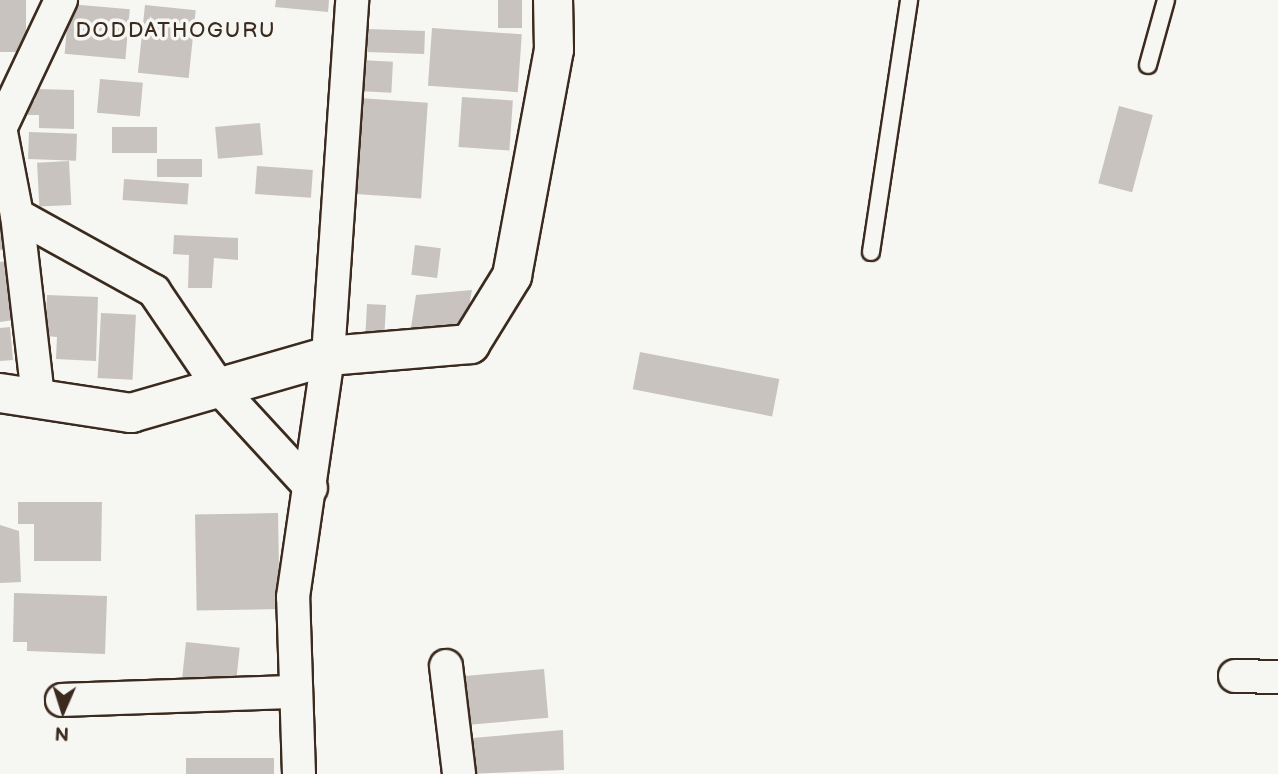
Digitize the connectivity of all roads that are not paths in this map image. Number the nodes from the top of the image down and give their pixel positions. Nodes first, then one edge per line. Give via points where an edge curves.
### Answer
1 (61, 0) edge
2 (352, 0) edge
3 (553, 0) edge
4 (909, 0) edge
5 (1166, 0) edge
6 (1148, 65) dead end
7 (0, 129) edge
8 (17, 215) junction
9 (872, 253) dead end
10 (328, 356) junction
11 (221, 390) junction
12 (0, 393) edge
13 (38, 397) junction
14 (311, 488) junction
15 (446, 666) dead end
16 (1235, 676) dead end
17 (1278, 677) edge
18 (296, 692) junction
19 (62, 700) dead end
20 (299, 774) edge
21 (459, 774) edge

1 - 7 street
2 - 10 street
3 - 10 street via 554,50 512,276 477,333 470,344
4 - 9 lane
5 - 6 lane
7 - 8 street
8 - 11 street via 154,291
8 - 13 street
10 - 11 street
10 - 14 street
11 - 13 street via 131,413
11 - 14 street
12 - 13 street
14 - 18 street via 293,597
15 - 21 street
16 - 17 street
18 - 19 street
18 - 20 street

